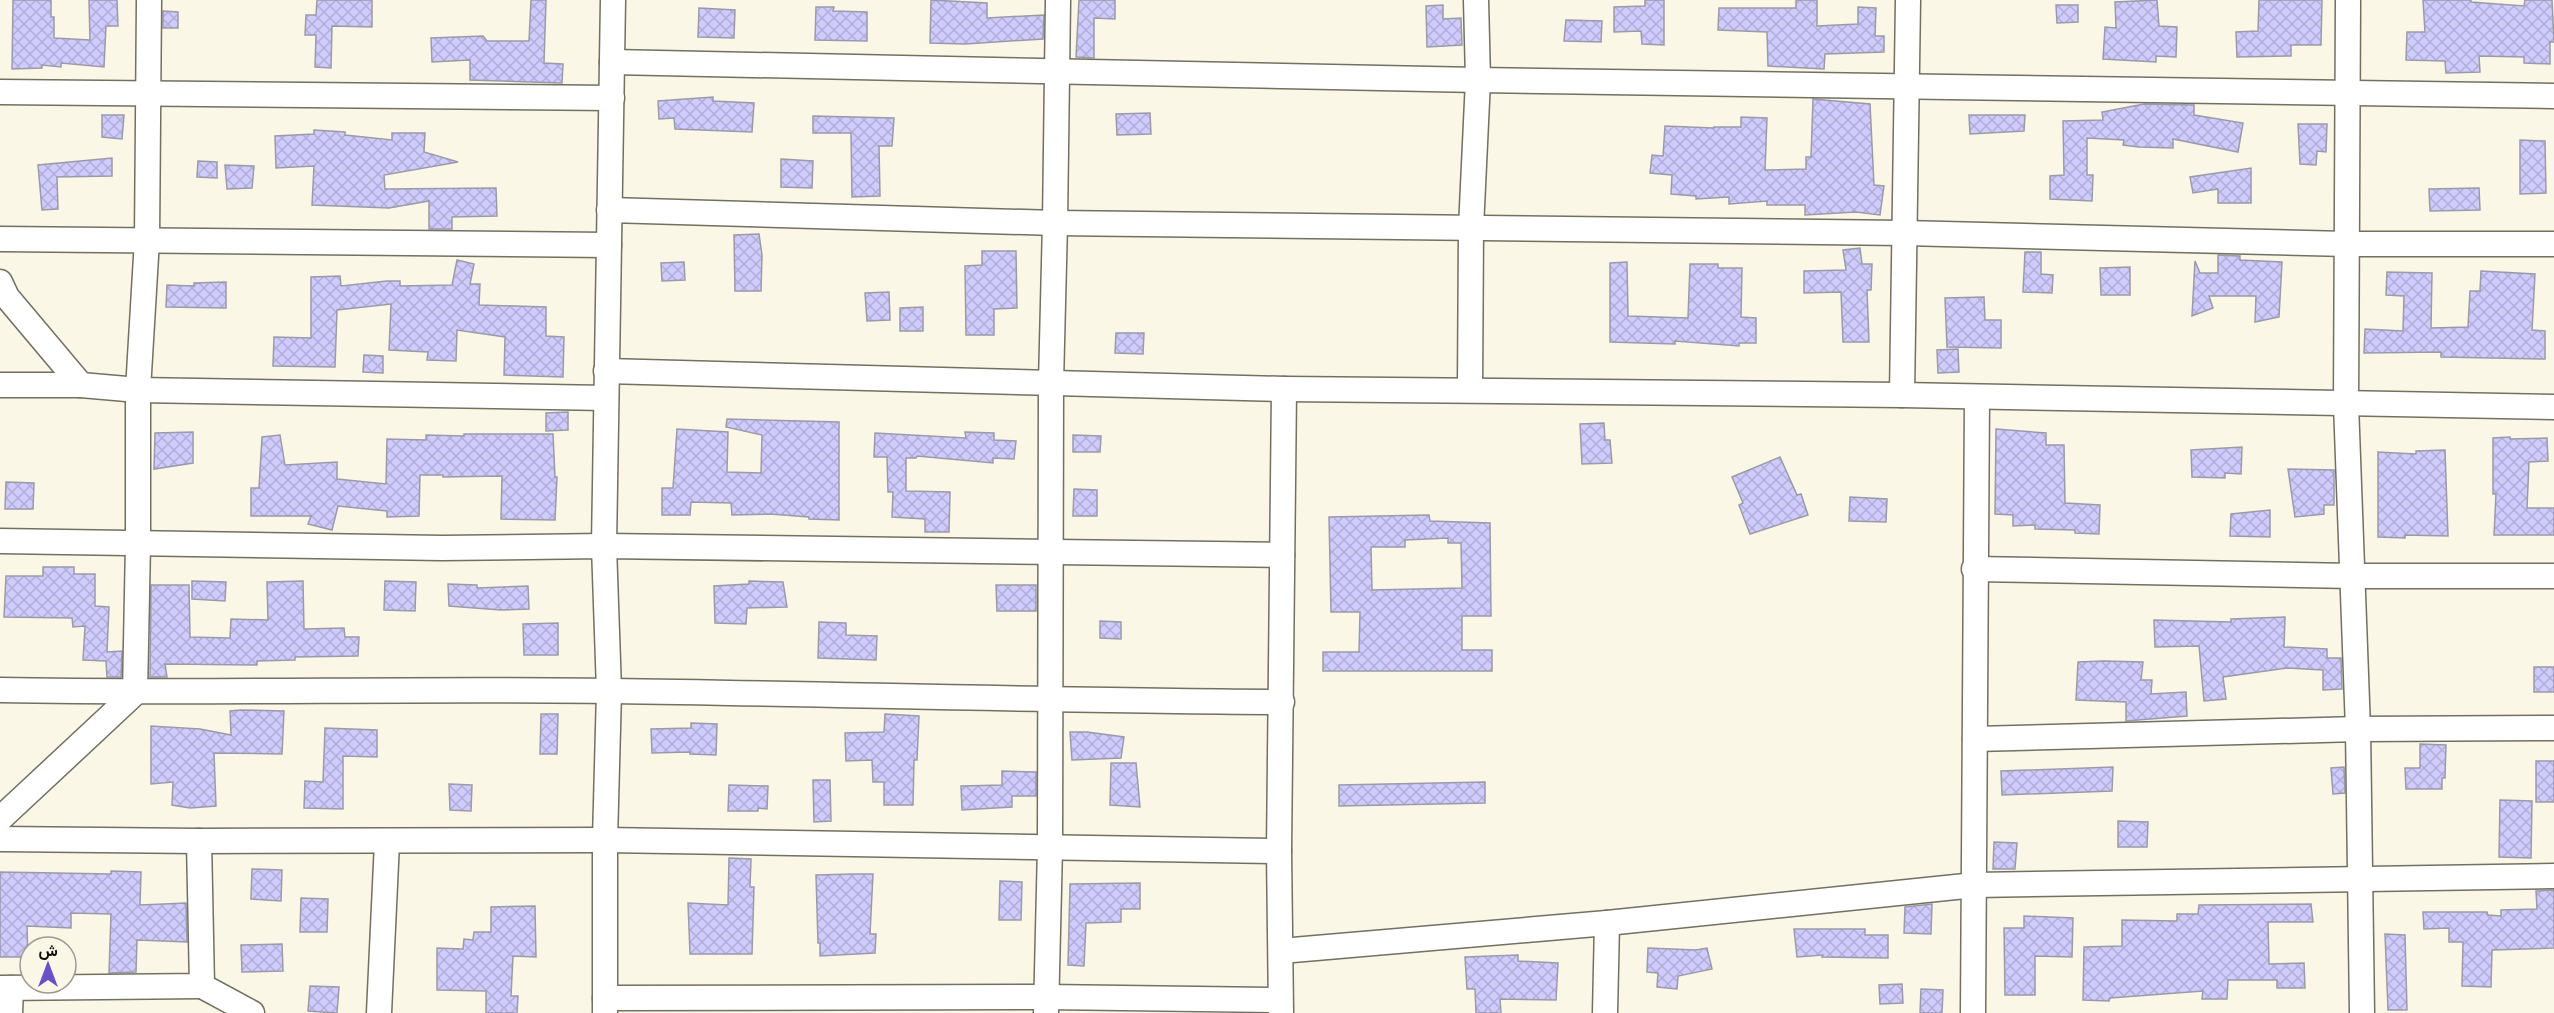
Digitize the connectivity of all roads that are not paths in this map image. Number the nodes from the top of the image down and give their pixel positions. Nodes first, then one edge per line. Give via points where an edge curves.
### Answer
1 (149, 0) edge
2 (614, 0) edge
3 (1058, 0) edge
4 (1476, 0) edge
5 (1908, 0) edge
6 (2348, 0) edge
7 (612, 62) junction
8 (1058, 72) junction
9 (1478, 80) junction
10 (1908, 86) junction
11 (0, 92) edge
12 (147, 94) junction
13 (2349, 95) junction
14 (2554, 96) edge
15 (612, 98) junction
16 (609, 210) junction
17 (1055, 223) junction
18 (1471, 228) junction
19 (1904, 233) junction
20 (0, 239) edge
21 (147, 240) junction
22 (2347, 244) junction
23 (2554, 244) edge
24 (609, 245) junction
25 (0, 282) edge
26 (606, 370) junction
27 (1051, 383) junction
28 (0, 385) edge
29 (81, 386) junction
30 (1284, 389) junction
31 (1470, 389) junction
32 (138, 390) junction
33 (1902, 395) junction
34 (1977, 397) junction
35 (606, 398) junction
36 (2346, 404) junction
37 (2554, 407) edge
38 (0, 541) edge
39 (138, 543) junction
40 (604, 546) junction
41 (1049, 553) junction
42 (1282, 555) junction
43 (1974, 569) junction
44 (2353, 576) junction
45 (2554, 576) edge
46 (0, 690) edge
47 (609, 691) junction
48 (135, 693) junction
49 (1050, 701) junction
50 (1281, 702) junction
51 (2554, 728) edge
52 (2358, 729) junction
53 (1975, 739) junction
54 (0, 819) edge
55 (0, 839) edge
56 (605, 840) junction
57 (199, 841) junction
58 (387, 842) junction
59 (1050, 847) junction
60 (1279, 851) junction
61 (2554, 876) edge
62 (2361, 878) junction
63 (1975, 885) junction
64 (1607, 923) junction
65 (1281, 951) junction
66 (202, 986) junction
67 (5, 988) edge
68 (889, 1005) edge
69 (1046, 1005) edge
70 (605, 1006) edge
71 (1281, 1007) edge
72 (10, 1013) edge
73 (252, 1013) edge
74 (379, 1013) edge
75 (1605, 1013) edge
76 (1973, 1013) edge
77 (2362, 1013) edge

1 - 12 street
2 - 7 street
3 - 8 street
4 - 9 street
5 - 10 street
6 - 13 street
7 - 8 street
7 - 15 street
8 - 9 street
8 - 17 street
9 - 10 street
9 - 18 street
10 - 13 street
10 - 19 street
11 - 12 street
12 - 15 street
12 - 21 street
13 - 14 street
13 - 22 street
15 - 16 street
16 - 17 street
16 - 24 street
17 - 18 street
17 - 27 street
18 - 19 street
18 - 31 street
19 - 22 street
19 - 33 street
20 - 21 street
21 - 24 street
21 - 32 street
22 - 23 street
22 - 36 street
24 - 26 street
25 - 29 street via 7,297
26 - 27 street
26 - 35 street
27 - 30 street
27 - 41 street
28 - 29 street
29 - 32 street
30 - 31 street
30 - 42 street
31 - 33 street
32 - 35 street
32 - 39 street
33 - 34 street
34 - 36 street
34 - 43 street
35 - 40 street
36 - 37 street
36 - 44 street
38 - 39 street
39 - 40 street via 442,548
39 - 48 street
40 - 41 street
40 - 47 street
41 - 42 street
41 - 49 street
42 - 50 street
43 - 44 street
43 - 53 street
44 - 45 street
44 - 52 street
46 - 48 street
47 - 48 street
47 - 49 street
47 - 56 street
48 - 54 street
49 - 50 street
49 - 59 street
50 - 60 street
51 - 52 street
52 - 53 street
52 - 62 street
53 - 63 street
55 - 57 street
56 - 58 street
56 - 59 street
56 - 70 street
57 - 58 street
57 - 66 street
58 - 74 street
59 - 60 street
59 - 69 street
60 - 65 street
61 - 62 street
62 - 63 street
62 - 77 street
63 - 64 street
63 - 76 street
64 - 65 street
64 - 75 street
65 - 71 street
66 - 67 street
66 - 73 street
67 - 72 street
68 - 69 street
68 - 70 street
69 - 71 street

